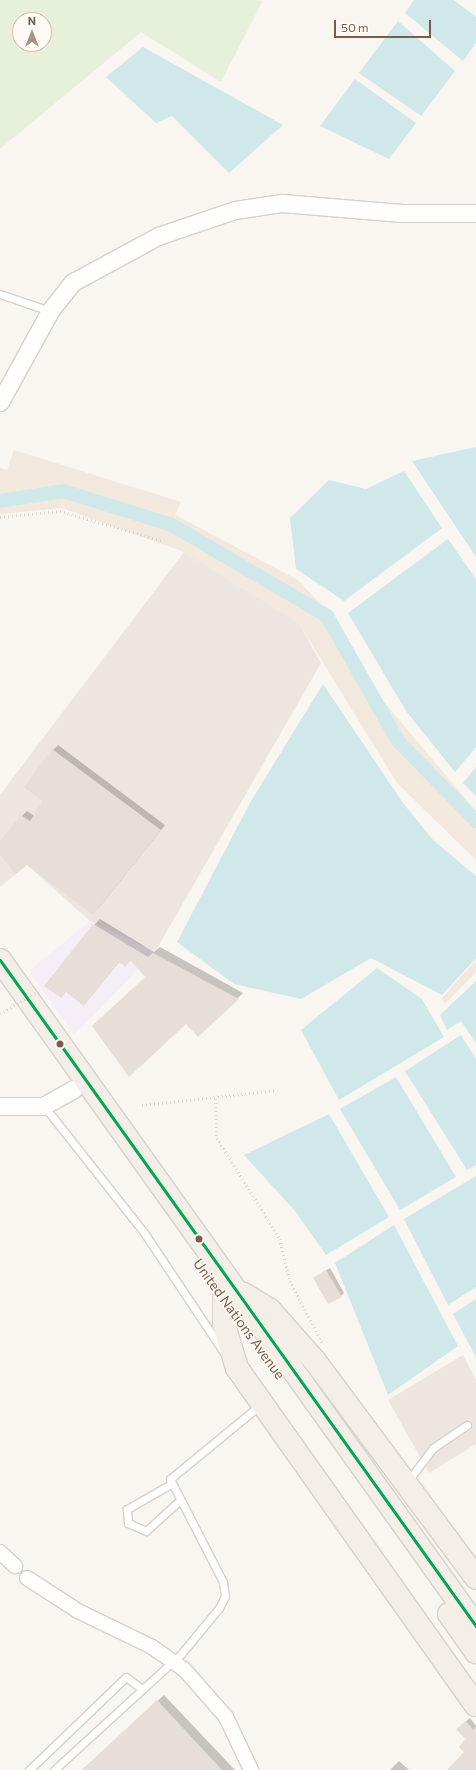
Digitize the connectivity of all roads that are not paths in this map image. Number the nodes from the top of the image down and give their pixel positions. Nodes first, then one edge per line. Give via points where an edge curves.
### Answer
1 (476, 214) edge
2 (0, 294) edge
3 (50, 311) junction
4 (0, 402) edge
5 (0, 960) edge
6 (0, 986) edge
7 (74, 1089) junction
8 (0, 1106) edge
9 (43, 1106) junction
10 (231, 1294) junction
11 (238, 1368) junction
12 (262, 1403) junction
13 (467, 1425) dead end
14 (170, 1484) junction
15 (406, 1484) junction
16 (180, 1501) junction
17 (0, 1552) edge
18 (15, 1566) dead end
19 (27, 1578) dead end
20 (476, 1578) edge
21 (476, 1626) edge
22 (476, 1652) edge
23 (174, 1661) junction
24 (142, 1689) junction
25 (476, 1705) edge
26 (29, 1770) edge
27 (54, 1770) edge
28 (251, 1770) edge

1 - 3 street via 402,213 282,203 235,210 145,243 73,282
2 - 3 lane
3 - 4 street
5 - 10 main road, United Nations Avenue
6 - 7 main road, United Nations Avenue
7 - 9 street
7 - 10 main road, United Nations Avenue
8 - 9 street
9 - 11 lane via 145,1234
10 - 11 main road via 224,1325
10 - 15 main road via 261,1301 315,1361
10 - 21 main road, United Nations Avenue
10 - 22 main road, United Nations Avenue
11 - 12 main road
12 - 14 lane via 172,1474
12 - 25 main road
13 - 15 lane via 433,1448 416,1466
14 - 16 lane
14 - 16 lane via 127,1509 128,1523 146,1531
15 - 20 main road
16 - 23 lane via 223,1582 225,1596
17 - 18 street
19 - 23 street via 78,1611
23 - 24 lane
23 - 28 street via 226,1717
24 - 26 lane via 126,1677
24 - 27 lane

